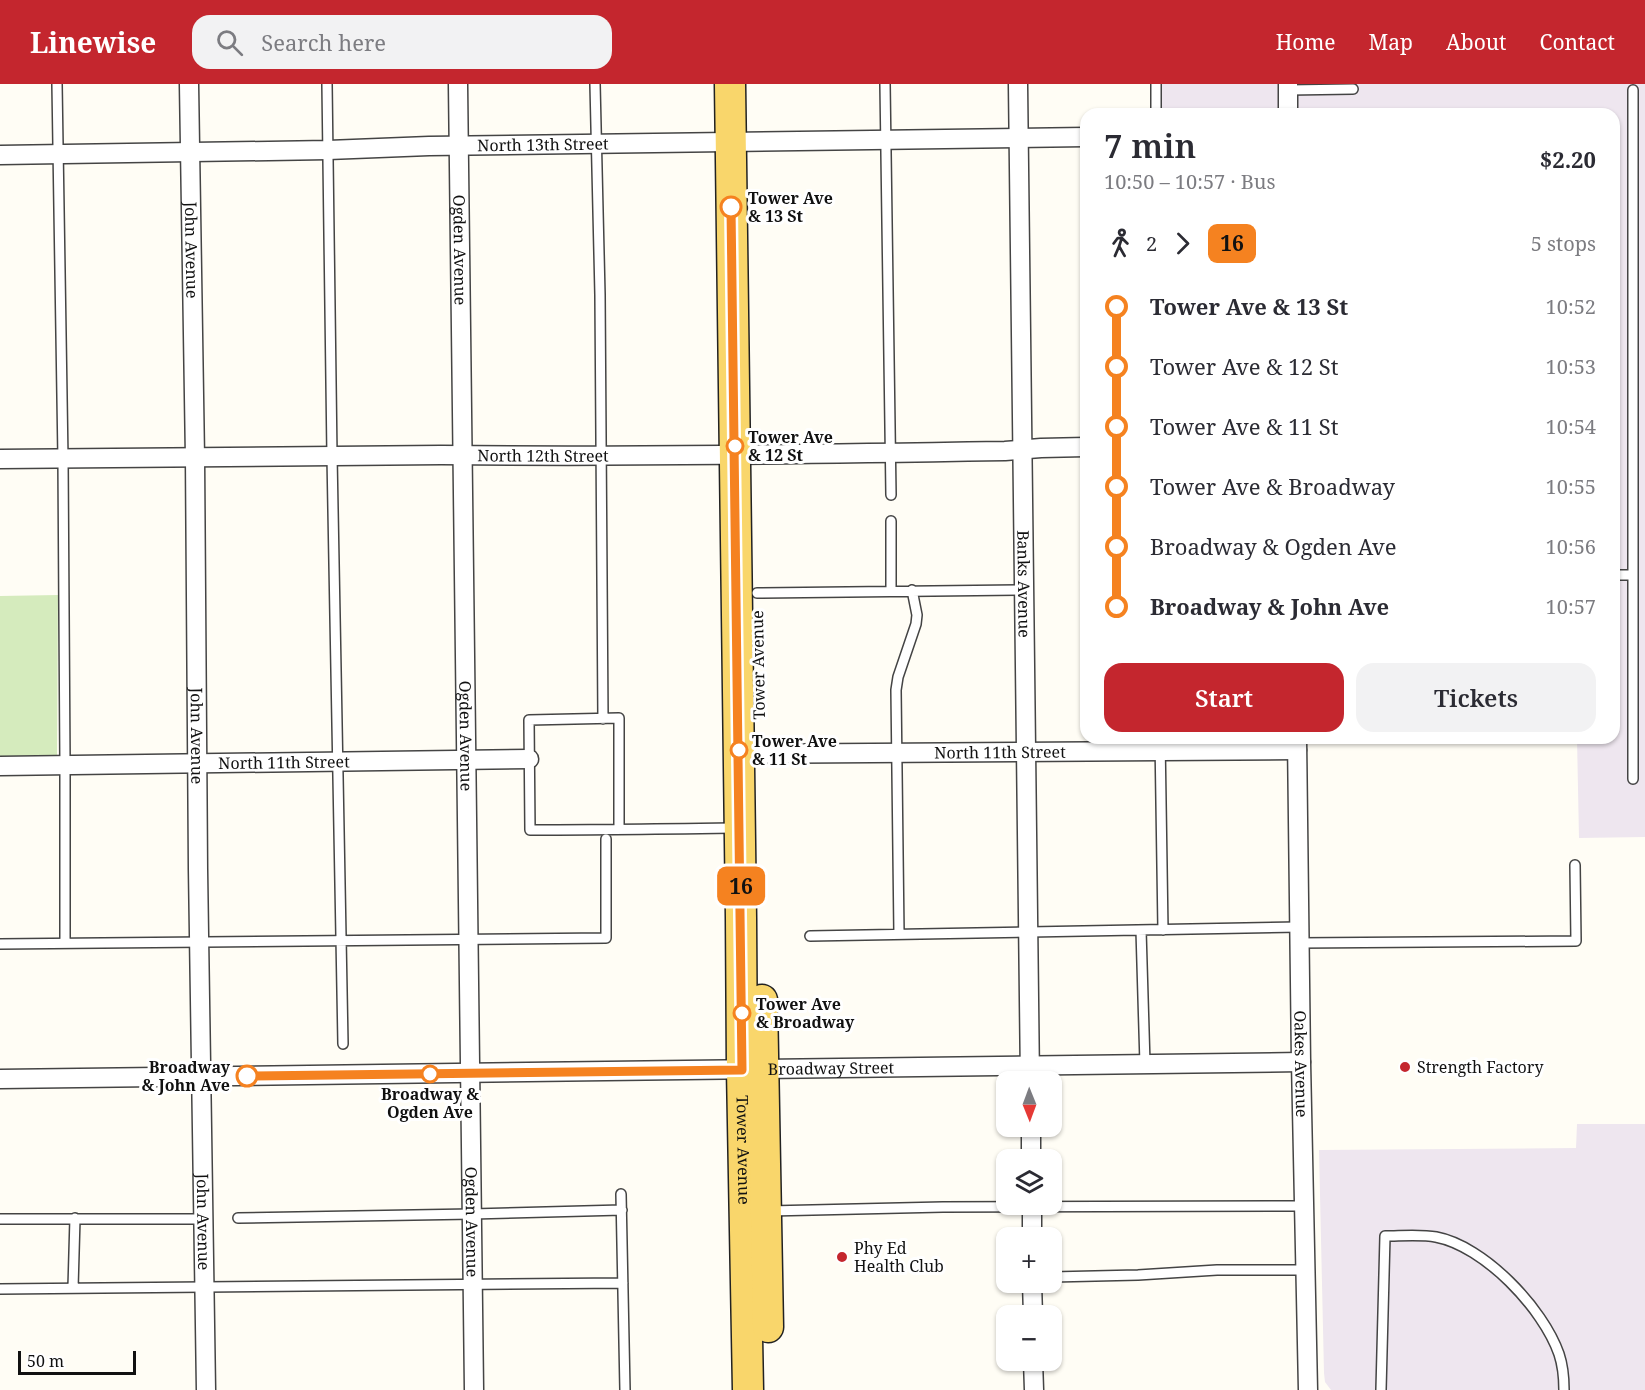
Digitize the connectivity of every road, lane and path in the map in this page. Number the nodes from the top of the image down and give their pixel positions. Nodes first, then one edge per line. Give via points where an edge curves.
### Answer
1 (57, 84) edge
2 (189, 84) edge
3 (327, 84) edge
4 (458, 84) edge
5 (595, 84) edge
6 (730, 84) edge
7 (751, 84) edge
8 (885, 84) edge
9 (1018, 84) edge
10 (1156, 84) edge
11 (1288, 87) edge
12 (1353, 89) dead end
13 (1632, 90) dead end
14 (1156, 108) edge
15 (1288, 108) edge
16 (1080, 137) edge
17 (1019, 138) junction
18 (886, 140) junction
19 (741, 142) junction
20 (596, 144) junction
21 (459, 146) junction
22 (328, 150) junction
23 (191, 153) junction
24 (57, 154) junction
25 (0, 155) edge
26 (1080, 447) edge
27 (1023, 449) junction
28 (891, 452) junction
29 (600, 455) junction
30 (745, 455) junction
31 (332, 456) junction
32 (462, 456) junction
33 (195, 458) junction
34 (0, 459) edge
35 (63, 459) junction
36 (891, 495) dead end
37 (891, 521) dead end
38 (1620, 575) edge
39 (1633, 575) junction
40 (912, 590) junction
41 (1024, 590) junction
42 (891, 591) junction
43 (757, 593) junction
44 (603, 719) junction
45 (1160, 744) edge
46 (1297, 744) edge
47 (1026, 751) junction
48 (896, 753) junction
49 (749, 754) junction
50 (530, 759) junction
51 (466, 760) junction
52 (338, 761) junction
53 (198, 764) junction
54 (65, 765) junction
55 (0, 766) edge
56 (1633, 779) dead end
57 (740, 828) junction
58 (619, 829) junction
59 (606, 839) dead end
60 (1575, 865) dead end
61 (1141, 930) junction
62 (1163, 930) junction
63 (1029, 932) junction
64 (899, 934) junction
65 (1299, 935) junction
66 (810, 936) dead end
67 (468, 939) junction
68 (340, 940) junction
69 (199, 941) junction
70 (65, 943) junction
71 (0, 944) edge
72 (343, 1044) dead end
73 (1301, 1062) junction
74 (1145, 1064) junction
75 (753, 1069) junction
76 (1030, 1071) edge
77 (1062, 1071) edge
78 (470, 1073) junction
79 (996, 1073) edge
80 (201, 1077) junction
81 (0, 1079) edge
82 (621, 1194) dead end
83 (1062, 1205) edge
84 (996, 1206) edge
85 (1304, 1206) junction
86 (622, 1210) junction
87 (766, 1211) junction
88 (472, 1214) junction
89 (75, 1218) junction
90 (238, 1218) dead end
91 (0, 1219) edge
92 (203, 1220) junction
93 (1306, 1270) junction
94 (1062, 1277) edge
95 (623, 1283) junction
96 (473, 1284) junction
97 (204, 1286) junction
98 (73, 1288) junction
99 (0, 1289) edge
100 (1033, 1371) edge
101 (206, 1390) edge
102 (474, 1390) edge
103 (625, 1390) edge
104 (748, 1390) edge
105 (768, 1390) edge
106 (1034, 1390) edge
107 (1308, 1390) edge
108 (1381, 1390) edge
109 (1564, 1390) edge

1 - 24 lane
2 - 23 street, John Avenue
3 - 22 lane
4 - 21 street, Ogden Avenue
5 - 20 lane
6 - 19 main road, Tower Avenue
7 - 19 main road, Tower Avenue
8 - 18 lane
9 - 17 street, Banks Avenue
10 - 14 lane
11 - 12 lane
11 - 15 street
13 - 39 lane
16 - 17 street, North 13th Street
17 - 18 street, North 13th Street
17 - 27 street, Banks Avenue
18 - 19 street, North 13th Street
18 - 28 lane
19 - 20 street, North 13th Street
19 - 30 main road, Tower Avenue
20 - 21 street, North 13th Street
20 - 29 lane
21 - 22 street, North 13th Street
21 - 32 street, Ogden Avenue
22 - 23 street, North 13th Street
22 - 31 lane
23 - 24 street, North 13th Street
23 - 33 street, John Avenue
24 - 25 street, North 13th Street
24 - 35 lane
26 - 27 street, North 12th Street
27 - 28 street, North 12th Street
27 - 41 street, Banks Avenue
28 - 30 street, North 12th Street
28 - 36 lane
29 - 30 street, North 12th Street
29 - 32 street, North 12th Street
29 - 44 lane
30 - 43 main road, Tower Avenue
30 - 49 main road, Tower Avenue
31 - 32 street, North 12th Street
31 - 33 street, North 12th Street
31 - 52 lane
32 - 51 street, Ogden Avenue
33 - 35 street, North 12th Street
33 - 53 street, John Avenue
34 - 35 street, North 12th Street
35 - 54 lane
37 - 42 lane
38 - 39 lane
39 - 56 lane
40 - 41 lane
40 - 42 lane
40 - 48 lane via 917,617 897,683
41 - 47 street, Banks Avenue
42 - 43 lane
43 - 49 main road, Tower Avenue
44 - 50 lane via 529,720
44 - 58 lane via 619,718
45 - 46 street, North 11th Street
45 - 47 street, North 11th Street
45 - 62 lane
46 - 65 street, Oakes Avenue
47 - 48 street, North 11th Street
47 - 63 street, Banks Avenue
48 - 49 street, North 11th Street
48 - 64 lane
49 - 57 main road, Tower Avenue
49 - 75 main road, Tower Avenue
50 - 51 street, North 11th Street
50 - 58 lane via 530,830
51 - 52 street, North 11th Street
51 - 67 street, Ogden Avenue
52 - 53 street, North 11th Street
52 - 68 lane
53 - 54 street, North 11th Street
53 - 69 street, John Avenue
54 - 55 street, North 11th Street
54 - 70 lane
57 - 58 lane
57 - 75 main road, Tower Avenue
59 - 67 lane via 606,938
60 - 65 lane via 1576,941
61 - 62 lane
61 - 63 lane
61 - 74 lane
62 - 65 lane
63 - 64 lane
63 - 76 street, Banks Avenue
64 - 66 lane
65 - 73 street, Oakes Avenue
67 - 68 lane
67 - 78 street, Ogden Avenue
68 - 69 lane
68 - 72 lane
69 - 70 lane
69 - 80 street, John Avenue
70 - 71 lane
73 - 74 street, Broadway Street
73 - 85 street, Oakes Avenue
74 - 77 street, Broadway Street
75 - 78 street, Broadway Street
75 - 79 street, Broadway Street
75 - 87 main road, Tower Avenue
75 - 104 main road, Tower Avenue
78 - 80 street, Broadway Street
78 - 88 street, Ogden Avenue
80 - 81 street, Broadway Street
80 - 92 street, John Avenue
82 - 86 lane
83 - 85 lane
84 - 87 lane
85 - 93 street, Oakes Avenue
86 - 88 lane
86 - 95 lane
87 - 105 main road, Tower Avenue
88 - 90 lane
88 - 96 street, Ogden Avenue
89 - 91 lane
89 - 92 lane
89 - 98 lane
92 - 97 street, John Avenue
93 - 94 lane
93 - 107 street, Oakes Avenue
95 - 96 lane
95 - 103 lane
96 - 97 lane
96 - 102 street, Ogden Avenue
97 - 98 lane
97 - 101 street, John Avenue
98 - 99 lane
100 - 106 street
108 - 109 lane via 1385,1236 1436,1237 1453,1243 1474,1253 1509,1281 1553,1339 1561,1361

